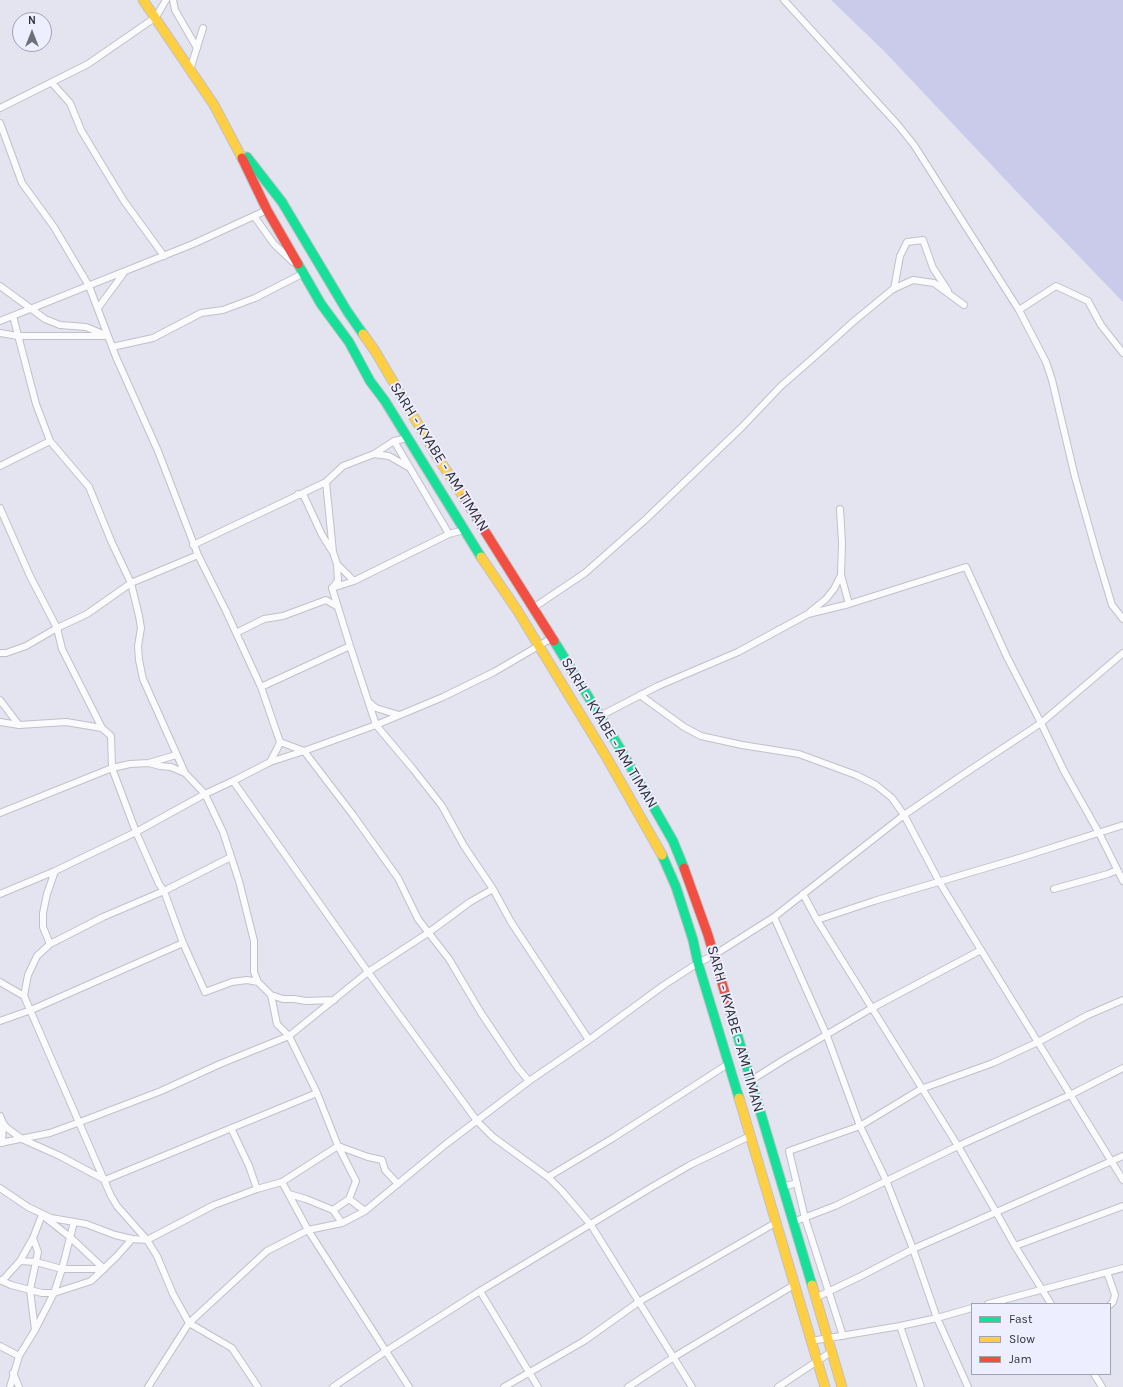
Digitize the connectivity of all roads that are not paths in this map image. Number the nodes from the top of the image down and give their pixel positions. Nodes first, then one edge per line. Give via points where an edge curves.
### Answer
1 (143, 0) edge
2 (166, 0) edge
3 (173, 0) edge
4 (784, 0) edge
5 (156, 17) junction
6 (203, 28) dead end
7 (197, 48) junction
8 (190, 70) junction
9 (52, 83) junction
10 (0, 108) edge
11 (0, 123) edge
12 (236, 144) junction
13 (267, 210) junction
14 (254, 216) junction
15 (164, 256) junction
16 (124, 273) junction
17 (304, 273) junction
18 (0, 286) edge
19 (89, 286) junction
20 (894, 289) junction
21 (949, 295) junction
22 (964, 305) dead end
23 (98, 308) junction
24 (31, 309) junction
25 (1019, 310) junction
26 (13, 316) junction
27 (0, 321) edge
28 (0, 333) edge
29 (18, 336) junction
30 (108, 336) junction
31 (112, 347) junction
32 (1123, 354) edge
33 (408, 438) junction
34 (50, 441) junction
35 (394, 441) junction
36 (374, 454) junction
37 (0, 466) edge
38 (410, 468) junction
39 (326, 482) junction
40 (298, 494) junction
41 (0, 508) edge
42 (840, 509) dead end
43 (464, 530) junction
44 (449, 534) junction
45 (193, 545) junction
46 (333, 552) junction
47 (198, 555) junction
48 (337, 564) junction
49 (841, 575) junction
50 (354, 581) junction
51 (131, 583) junction
52 (332, 588) junction
53 (849, 604) junction
54 (338, 607) junction
55 (533, 608) junction
56 (808, 614) junction
57 (1123, 619) edge
58 (57, 628) junction
59 (236, 633) junction
60 (552, 638) junction
61 (350, 646) junction
62 (538, 646) junction
63 (0, 653) edge
64 (1123, 653) edge
65 (261, 687) junction
66 (640, 695) junction
67 (0, 700) edge
68 (368, 702) junction
69 (399, 715) junction
70 (600, 716) junction
71 (0, 722) edge
72 (1042, 723) junction
73 (19, 725) junction
74 (376, 725) junction
75 (102, 728) junction
76 (280, 742) junction
77 (304, 752) junction
78 (176, 755) junction
79 (270, 762) junction
80 (149, 763) junction
81 (112, 768) junction
82 (185, 773) junction
83 (233, 781) junction
84 (205, 794) junction
85 (0, 813) edge
86 (904, 815) junction
87 (1123, 825) edge
88 (136, 832) junction
89 (1099, 833) junction
90 (231, 857) junction
91 (1117, 870) junction
92 (55, 871) junction
93 (1123, 881) edge
94 (940, 883) junction
95 (493, 889) junction
96 (1054, 889) dead end
97 (164, 891) junction
98 (0, 894) edge
99 (802, 894) junction
100 (774, 916) junction
101 (817, 920) junction
102 (428, 933) junction
103 (183, 943) junction
104 (50, 944) junction
105 (981, 950) junction
106 (714, 955) junction
107 (698, 963) junction
108 (254, 972) junction
109 (368, 972) junction
110 (247, 980) junction
111 (0, 982) edge
112 (258, 982) junction
113 (271, 995) junction
114 (24, 996) junction
115 (334, 1000) junction
116 (1123, 1000) edge
117 (872, 1008) junction
118 (31, 1010) junction
119 (0, 1021) edge
120 (289, 1036) junction
121 (827, 1036) junction
122 (589, 1040) junction
123 (1038, 1042) junction
124 (728, 1064) junction
125 (1123, 1068) edge
126 (529, 1081) junction
127 (750, 1081) junction
128 (921, 1089) junction
129 (317, 1093) junction
130 (1070, 1095) junction
131 (0, 1116) edge
132 (477, 1121) junction
133 (80, 1122) junction
134 (3, 1123) junction
135 (860, 1126) junction
136 (231, 1128) junction
137 (750, 1136) junction
138 (22, 1139) junction
139 (1, 1143) edge
140 (338, 1146) junction
141 (958, 1146) junction
142 (1123, 1156) edge
143 (1112, 1162) junction
144 (548, 1178) junction
145 (105, 1180) junction
146 (886, 1180) junction
147 (1123, 1180) edge
148 (282, 1182) junction
149 (796, 1183) junction
150 (398, 1184) junction
151 (783, 1187) junction
152 (0, 1188) edge
153 (257, 1189) junction
154 (289, 1194) junction
155 (349, 1199) junction
156 (1123, 1206) edge
157 (333, 1210) junction
158 (365, 1211) junction
159 (996, 1212) junction
160 (42, 1214) junction
161 (805, 1218) junction
162 (74, 1222) junction
163 (777, 1222) junction
164 (793, 1222) junction
165 (342, 1223) junction
166 (591, 1225) junction
167 (308, 1230) junction
168 (70, 1237) junction
169 (33, 1238) junction
170 (132, 1239) junction
171 (147, 1240) junction
172 (1014, 1246) junction
173 (913, 1249) junction
174 (20, 1261) junction
175 (36, 1262) junction
176 (1123, 1268) edge
177 (62, 1269) junction
178 (104, 1269) junction
179 (1107, 1272) junction
180 (1, 1281) edge
181 (794, 1285) junction
182 (1041, 1289) junction
183 (30, 1290) junction
184 (480, 1291) junction
185 (828, 1292) junction
186 (54, 1293) junction
187 (815, 1298) junction
188 (640, 1301) junction
189 (992, 1303) edge
190 (1050, 1303) edge
191 (1111, 1304) edge
192 (971, 1308) edge
193 (937, 1318) junction
194 (189, 1323) junction
195 (900, 1326) junction
196 (35, 1330) junction
197 (843, 1336) junction
198 (827, 1338) junction
199 (810, 1342) junction
200 (0, 1346) edge
201 (386, 1351) junction
202 (831, 1352) junction
203 (19, 1356) junction
204 (674, 1357) junction
205 (816, 1362) junction
206 (529, 1372) junction
207 (13, 1373) junction
208 (1095, 1375) edge
209 (10, 1387) edge
210 (19, 1387) edge
211 (148, 1387) edge
212 (258, 1387) edge
213 (334, 1387) edge
214 (409, 1387) edge
215 (504, 1387) edge
216 (538, 1387) edge
217 (628, 1387) edge
218 (692, 1387) edge
219 (778, 1387) edge
220 (825, 1387) edge
221 (842, 1387) edge
222 (921, 1387) edge
223 (968, 1387) edge
224 (1102, 1387) edge

1 - 5 highway, SARH - KYABE - AM TIMAN
2 - 5 street
3 - 7 street via 175,10
4 - 25 street via 914,145
5 - 8 highway, SARH - KYABE - AM TIMAN
5 - 9 street via 88,64
6 - 7 street
7 - 8 street
8 - 12 highway, SARH - KYABE - AM TIMAN
9 - 10 street
9 - 15 street via 70,103 81,130 124,201
11 - 19 street via 22,183 54,228
12 - 13 highway, SARH - KYABE - AM TIMAN
12 - 55 highway, SARH - KYABE - AM TIMAN via 282,202 347,311 375,351
13 - 14 street
13 - 17 highway, SARH - KYABE - AM TIMAN
14 - 15 street
14 - 17 street via 274,244
15 - 16 street
16 - 19 street
16 - 23 street
17 - 31 street via 255,298 223,310 201,313 153,338
17 - 33 highway, SARH - KYABE - AM TIMAN via 321,304 349,342 370,381
18 - 24 street
19 - 23 street
19 - 24 street
20 - 21 street via 913,280 934,283
20 - 21 street via 900,256 906,242 923,240 933,268
20 - 55 street via 852,322 781,386 742,427 585,573
21 - 22 street
23 - 30 street
24 - 26 street
24 - 30 street via 60,325 86,327
25 - 32 street via 1056,286 1088,301
25 - 57 street via 1046,362 1112,605
26 - 27 street
26 - 29 street
28 - 29 street
29 - 30 street
29 - 34 street via 36,404
30 - 31 street
31 - 45 street via 158,451
33 - 35 street
33 - 43 highway, SARH - KYABE - AM TIMAN
34 - 37 street
34 - 51 street via 89,487
35 - 36 street
35 - 38 street
36 - 38 street via 389,456
36 - 39 street via 343,466
38 - 44 street
39 - 40 street
39 - 46 street
40 - 45 street
40 - 46 street via 304,496
41 - 58 street via 30,576
42 - 49 street
43 - 44 street
43 - 62 highway, SARH - KYABE - AM TIMAN
44 - 50 street
45 - 47 street
46 - 48 street
47 - 51 street
47 - 59 street
48 - 50 street
48 - 52 street via 338,581
49 - 53 street
49 - 56 street via 826,599
50 - 52 street
51 - 58 street via 87,614
51 - 78 street via 141,628 138,646 143,679
52 - 54 street
53 - 56 street
53 - 72 street via 966,567 1007,657
54 - 59 street via 326,600 283,616 264,619
54 - 61 street
55 - 60 highway, SARH - KYABE - AM TIMAN
56 - 66 street via 738,652
58 - 63 street via 26,646
58 - 75 street via 62,649
59 - 65 street
60 - 62 street
60 - 70 highway, SARH - KYABE - AM TIMAN
61 - 65 street
61 - 68 street
62 - 69 street via 494,672
62 - 107 highway, SARH - KYABE - AM TIMAN via 659,848 676,887
64 - 72 street
65 - 76 street
66 - 70 street
66 - 86 street via 684,727 701,736 799,754 856,775 876,785 892,798
67 - 73 street
68 - 69 street via 376,708
68 - 74 street
69 - 74 street
70 - 106 highway, SARH - KYABE - AM TIMAN via 673,841 690,882
71 - 73 street
72 - 86 street
72 - 89 street via 1064,771
73 - 75 street via 66,722
74 - 77 street
74 - 95 street via 442,806 464,846
75 - 81 street via 111,736
76 - 77 street
76 - 79 street
77 - 79 street
77 - 102 street via 398,878 418,919
78 - 80 street
78 - 82 street
79 - 83 street
80 - 81 street
80 - 82 street via 171,767
81 - 85 street
81 - 88 street
82 - 84 street
83 - 84 street
83 - 109 street
84 - 88 street
84 - 90 street via 223,832
86 - 94 street
86 - 99 street
87 - 89 street
88 - 92 street
88 - 97 street
89 - 91 street
89 - 94 street
90 - 97 street
90 - 108 street via 254,941
91 - 93 street
91 - 96 street
92 - 98 street
92 - 104 street via 43,913 43,927
94 - 101 street
94 - 105 street
95 - 102 street via 470,902
95 - 122 street via 511,922
97 - 103 street
97 - 104 street via 103,917
99 - 100 street
99 - 101 street
100 - 106 street
100 - 121 street
101 - 117 street
102 - 109 street
102 - 126 street via 449,959 481,1013
103 - 110 street via 205,992 232,982
103 - 118 street
104 - 114 street via 37,956 28,975
105 - 117 street
105 - 123 street
106 - 107 street
106 - 127 highway, SARH - KYABE - AM TIMAN
107 - 122 street
107 - 124 highway, SARH - KYABE - AM TIMAN
108 - 110 street
108 - 112 street
109 - 115 street
109 - 132 street
110 - 112 street
111 - 114 street
112 - 113 street
113 - 115 street via 306,1001
113 - 120 street via 277,1024
114 - 118 street
115 - 120 street
116 - 123 street via 1088,1015
117 - 121 street
117 - 128 street
118 - 119 street
118 - 133 street
120 - 129 street
120 - 133 street via 161,1091
121 - 127 street
121 - 135 street
122 - 126 street
123 - 128 street via 994,1062
123 - 130 street
124 - 137 highway, SARH - KYABE - AM TIMAN
124 - 144 street
125 - 130 street
126 - 132 street
127 - 151 highway, SARH - KYABE - AM TIMAN
128 - 135 street
128 - 141 street
129 - 136 street
129 - 140 street
130 - 141 street
130 - 143 street
131 - 134 street
132 - 144 street via 493,1137
132 - 150 street
133 - 138 street via 50,1133
133 - 145 street
134 - 138 street
134 - 139 street
135 - 146 street
135 - 149 street via 789,1151
136 - 145 street
136 - 153 street
137 - 163 highway, SARH - KYABE - AM TIMAN
137 - 166 street via 690,1165
138 - 139 street
138 - 145 street
140 - 148 street
140 - 150 street via 382,1160 385,1170
140 - 155 street via 356,1181
141 - 146 street
141 - 159 street
142 - 143 street
143 - 147 street
143 - 159 street
144 - 166 street
145 - 171 street via 117,1206
146 - 161 street
146 - 173 street
148 - 153 street
148 - 154 street
149 - 151 street
149 - 161 street
150 - 158 street
151 - 164 highway, SARH - KYABE - AM TIMAN
152 - 160 street
153 - 171 street via 214,1205
154 - 157 street
154 - 167 street
155 - 157 street
155 - 158 street
156 - 172 street
157 - 165 street
158 - 165 street
159 - 172 street
159 - 173 street
160 - 162 street
160 - 168 street
160 - 169 street
161 - 164 street
161 - 185 street
162 - 168 street
162 - 170 street
163 - 181 highway, SARH - KYABE - AM TIMAN
163 - 188 street
164 - 187 highway, SARH - KYABE - AM TIMAN
165 - 167 street
166 - 184 street
166 - 188 street
167 - 194 street via 267,1251
167 - 201 street
168 - 177 street
168 - 178 street
169 - 174 street
169 - 175 street via 38,1252
170 - 171 street
170 - 178 street
171 - 194 street
172 - 182 street
173 - 185 street
173 - 193 street
174 - 175 street
174 - 180 street
175 - 177 street
175 - 183 street
176 - 179 street
177 - 178 street
177 - 186 street
178 - 186 street via 91,1281
179 - 182 street
179 - 191 street via 1114,1295
180 - 183 street
181 - 199 highway, SARH - KYABE - AM TIMAN
181 - 204 street
182 - 189 street
182 - 190 street
183 - 186 street
183 - 196 street
184 - 201 street
184 - 206 street
185 - 187 street
185 - 197 street
186 - 196 street
187 - 198 highway, SARH - KYABE - AM TIMAN
188 - 204 street
188 - 206 street via 584,1341
192 - 193 street
193 - 195 street
193 - 223 street
194 - 211 street
194 - 212 street via 232,1348
195 - 197 street
195 - 222 street
196 - 203 street
197 - 198 street
198 - 199 street
198 - 202 highway, SARH - KYABE - AM TIMAN
199 - 205 highway, SARH - KYABE - AM TIMAN
200 - 203 street
201 - 213 street
201 - 214 street
202 - 205 street
202 - 221 highway, SARH - KYABE - AM TIMAN
203 - 207 street
204 - 217 street
204 - 218 street
205 - 219 street
205 - 220 highway, SARH - KYABE - AM TIMAN
206 - 215 street
206 - 216 street
207 - 209 street
207 - 210 street
208 - 224 street

